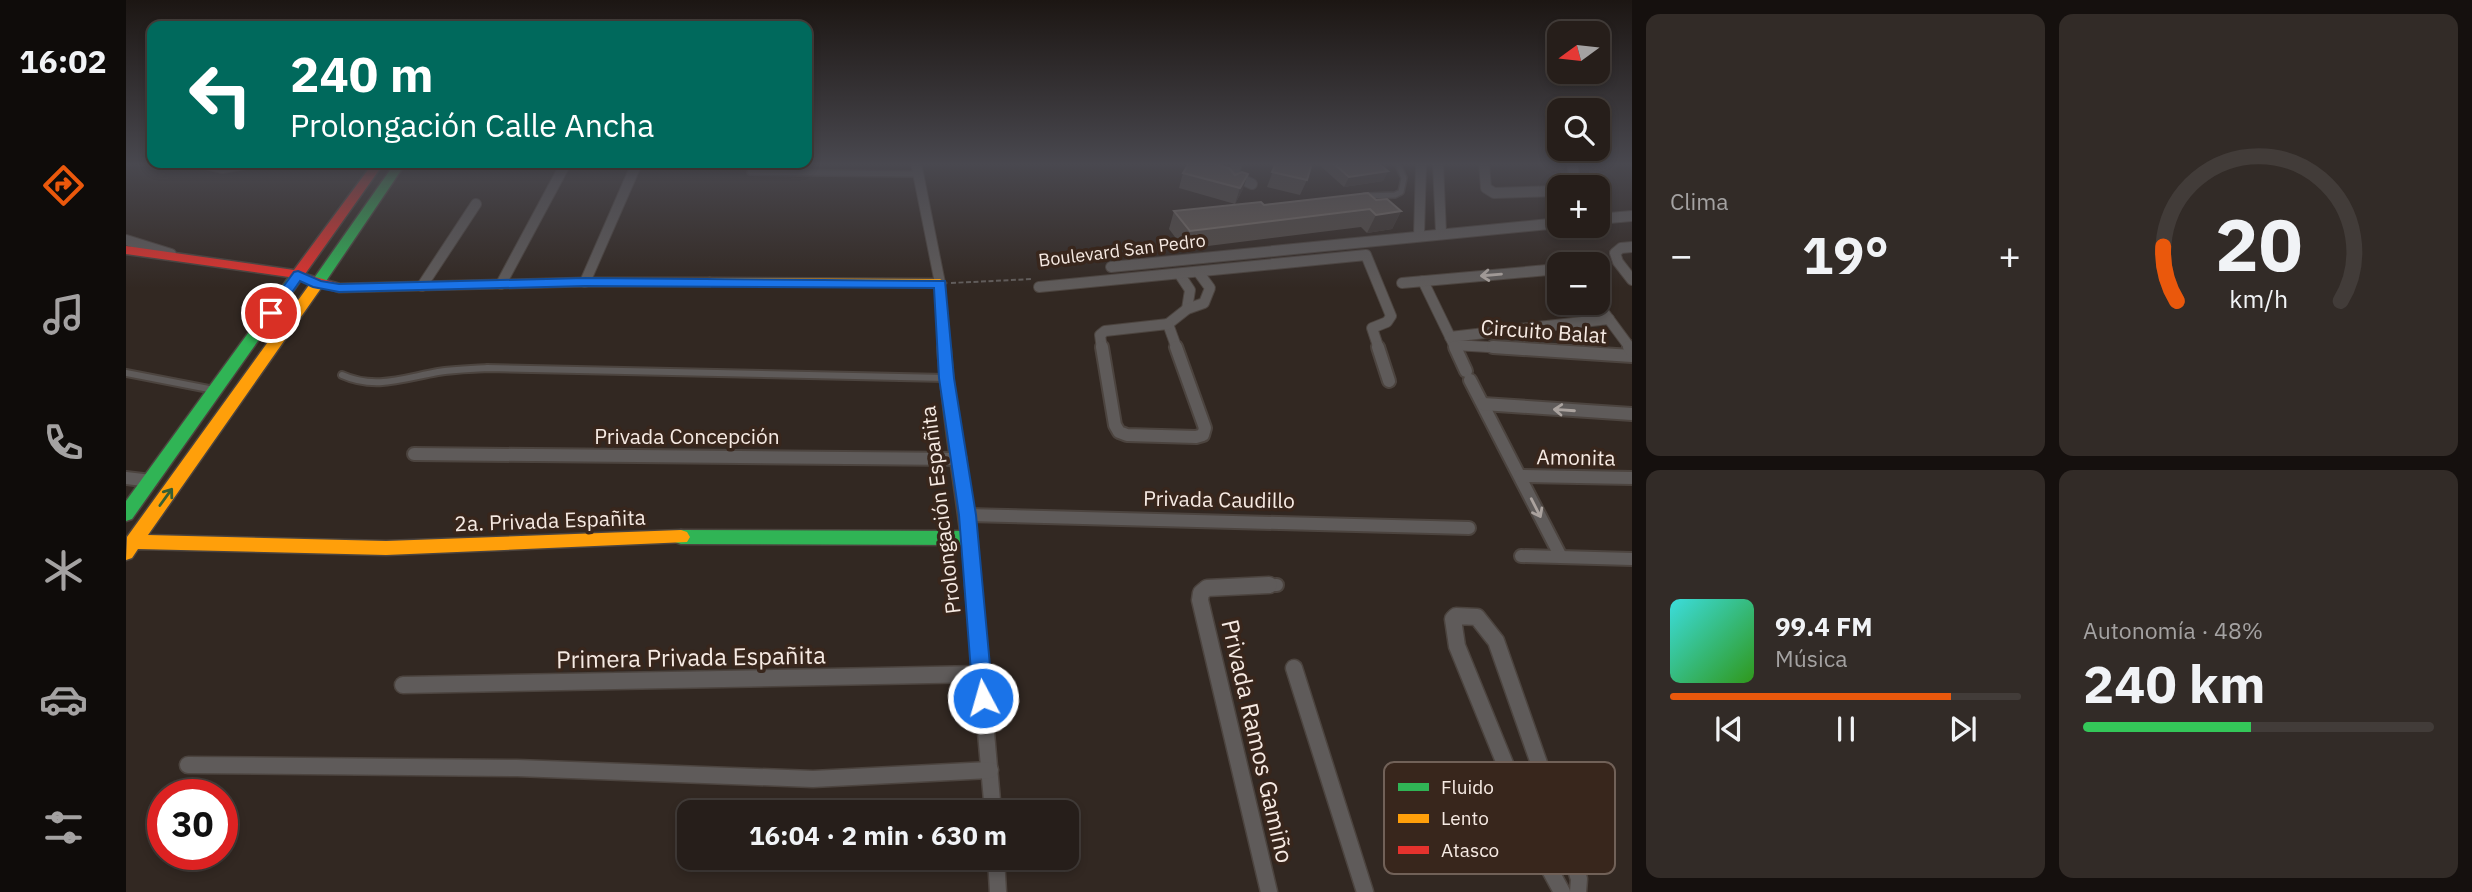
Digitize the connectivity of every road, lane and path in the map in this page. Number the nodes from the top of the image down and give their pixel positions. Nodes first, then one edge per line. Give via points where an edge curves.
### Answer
1 (476, 204) dead end
2 (349, 205) edge
3 (372, 205) edge
4 (544, 205) edge
5 (619, 205) edge
6 (924, 205) edge
7 (1420, 205) edge
8 (1440, 205) edge
9 (1632, 216) edge
10 (1610, 218) edge
11 (1547, 224) edge
12 (1441, 233) junction
13 (1419, 236) junction
14 (126, 240) edge
15 (1632, 247) edge
16 (126, 250) edge
17 (1615, 253) joint
18 (171, 254) junction
19 (1213, 256) junction
20 (1111, 267) dead end
21 (1222, 270) junction
22 (1547, 270) edge
23 (1199, 273) junction
24 (298, 275) junction
25 (1180, 275) junction
26 (1632, 280) edge
27 (1423, 281) junction
28 (585, 282) junction
29 (1040, 282) joint
30 (1402, 283) dead end
31 (317, 284) junction
32 (501, 284) junction
33 (940, 284) junction
34 (422, 286) junction
35 (1187, 309) junction
36 (1606, 315) edge
37 (1609, 319) junction
38 (1168, 324) junction
39 (1452, 341) junction
40 (1632, 353) edge
41 (126, 373) edge
42 (342, 375) dead end
43 (946, 378) junction
44 (1388, 381) dead end
45 (215, 390) junction
46 (1483, 404) junction
47 (1632, 414) edge
48 (414, 454) dead end
49 (960, 459) junction
50 (1520, 476) junction
51 (126, 478) edge
52 (1632, 478) edge
53 (151, 481) junction
54 (126, 514) edge
55 (967, 515) junction
56 (1469, 528) dead end
57 (968, 538) junction
58 (130, 547) edge
59 (1521, 556) dead end
60 (1561, 557) junction
61 (1632, 559) edge
62 (1277, 585) dead end
63 (1294, 668) dead end
64 (981, 674) junction
65 (403, 685) dead end
66 (1504, 762) edge
67 (1539, 762) edge
68 (188, 765) dead end
69 (990, 770) junction
70 (992, 800) edge
71 (997, 870) edge
72 (1552, 874) edge
73 (1577, 874) edge
74 (998, 892) edge
75 (1269, 892) edge
76 (1365, 892) edge
77 (1562, 892) edge
78 (1578, 892) edge

1 - 34 street
2 - 24 street
3 - 31 street
4 - 32 street
5 - 28 street
6 - 33 street, Prolongación Españita
7 - 13 street
8 - 12 street
9 - 10 street
11 - 12 street, Boulevard San Pedro
12 - 13 street, Boulevard San Pedro
13 - 19 street, Boulevard San Pedro
14 - 18 street
15 - 17 street
16 - 18 street
17 - 26 street
18 - 24 street
19 - 20 street, Boulevard San Pedro
19 - 21 street
21 - 23 street, Boulevard San Pedro
21 - 44 street, Boulevard San Pedro via 1366,255 1391,316 1372,328
22 -> 27 street
23 - 25 street, Boulevard San Pedro
23 - 35 street via 1210,293 1204,303
24 - 31 street
24 - 45 street
25 - 29 street, Boulevard San Pedro
25 - 35 street via 1191,293
27 - 30 street
27 - 39 street, Circuito Balat
28 - 32 street
28 - 33 street
29 - 33 path, Boulevard San Pedro
31 - 34 street via 339,288
58 -> 31 street
32 - 34 street
33 - 43 street, Prolongación Españita
35 - 38 street
36 - 37 street, Circuito Balat
37 - 39 street, Circuito Balat
37 - 40 street, Circuito Balat
38 - 38 street via 1100,335 1119,432 1203,435 1205,428
39 - 40 street, Circuito Balat
39 - 46 street, Circuito Balat
41 - 45 lane
42 - 43 lane via 353,381 383,384 487,368
43 - 49 street, Prolongación Españita
45 - 53 street
47 -> 46 street
46 - 50 street, Circuito Balat
48 - 49 street, Privada Concepción
49 - 55 street, Prolongación Españita
50 - 52 street, Amonita
50 -> 60 street, Circuito Balat
51 - 53 street
53 - 54 street
55 - 56 street, Privada Caudillo
55 - 57 street, Prolongación Españita
57 - 58 street, 2a. Privada Españita via 652,537 386,548 171,541
57 - 64 street, Prolongación Españita
59 - 60 street
60 - 61 street
62 - 75 street, Privada Ramos Gamiño via 1207,588 1200,600
63 - 76 street
64 - 65 street, Primera Privada Españita
64 - 69 street, Prolongación Españita
66 - 67 street via 1457,646 1456,616 1477,617 1496,641
68 - 69 street via 517,768 813,779
69 - 70 street, Prolongación Españita
71 - 74 street
72 - 77 street
73 - 78 street

